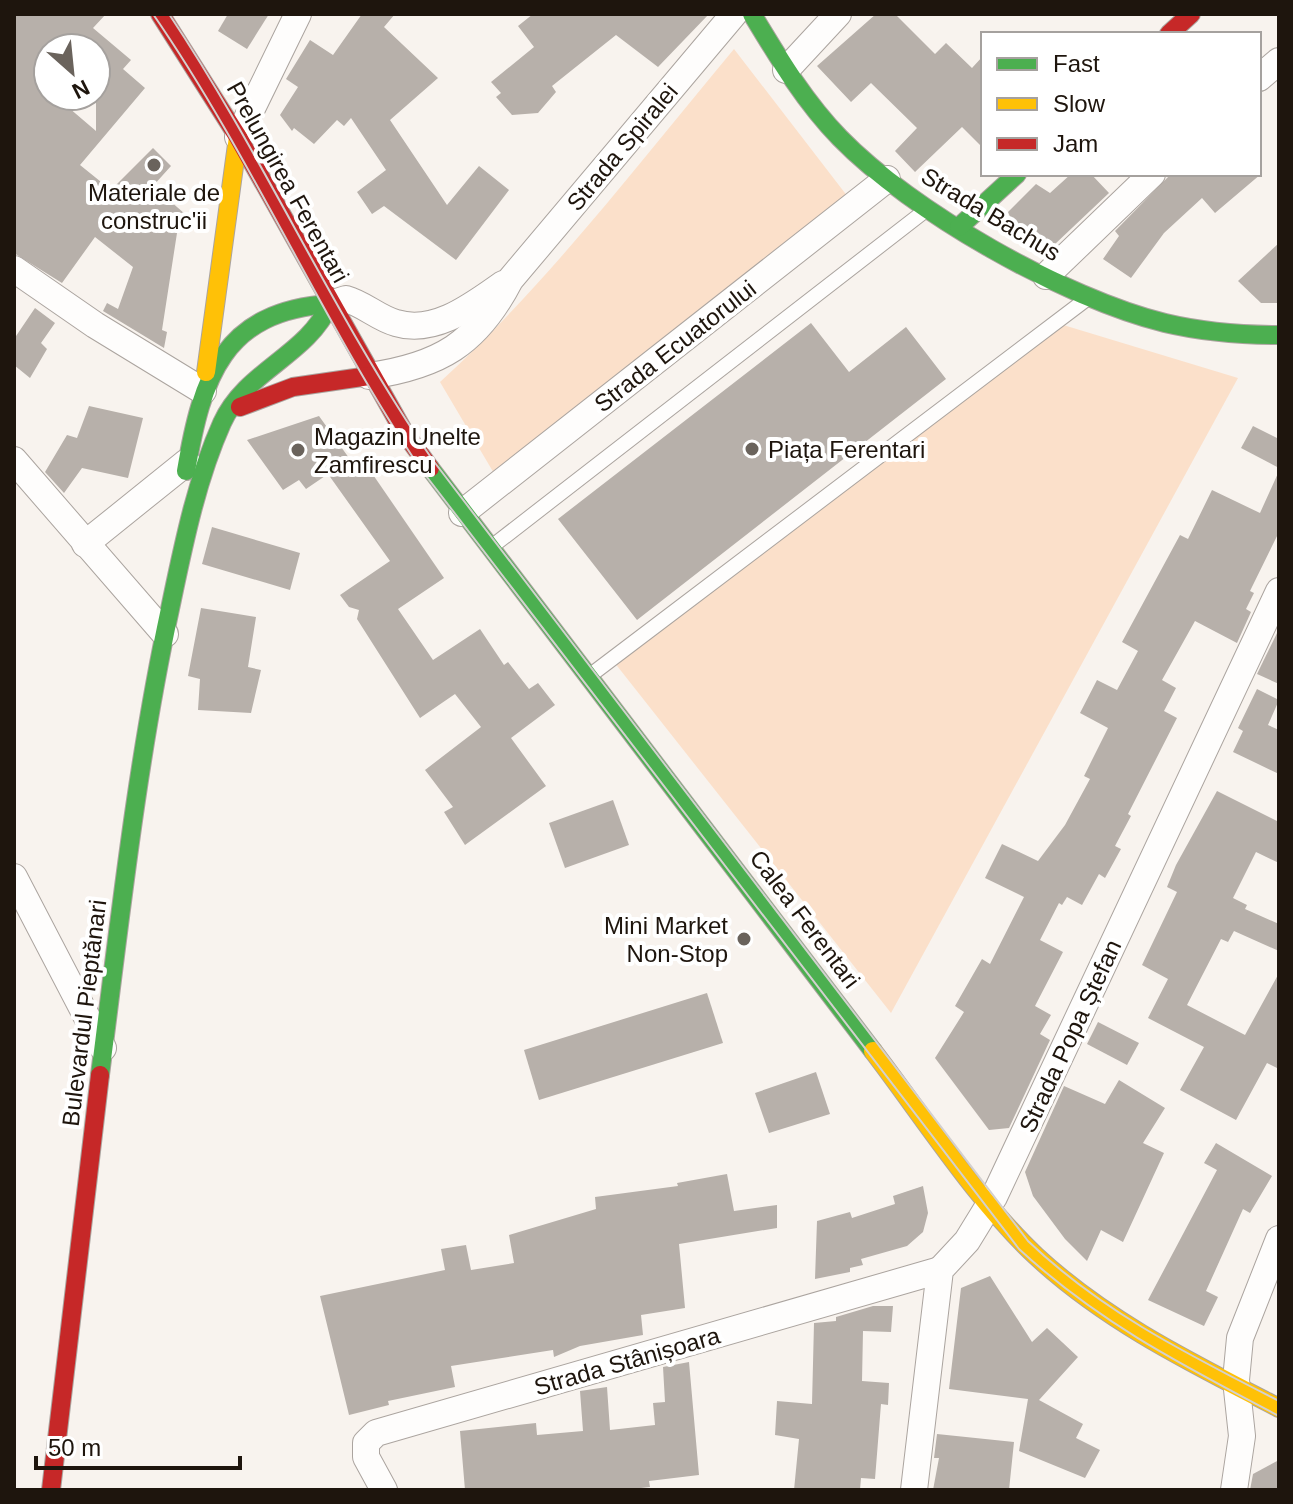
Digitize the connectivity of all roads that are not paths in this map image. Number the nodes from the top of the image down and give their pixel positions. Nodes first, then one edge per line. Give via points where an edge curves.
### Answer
1 (161, 14) edge
2 (298, 14) edge
3 (734, 14) edge
4 (752, 14) edge
5 (838, 14) edge
6 (1191, 14) edge
7 (1171, 32) edge
8 (1279, 61) edge
9 (786, 70) junction
10 (1261, 76) edge
11 (238, 137) junction
12 (1015, 176) edge
13 (1150, 176) edge
14 (887, 179) junction
15 (929, 208) junction
16 (959, 227) junction
17 (14, 269) edge
18 (1046, 276) junction
19 (510, 280) junction
20 (1089, 298) junction
21 (330, 304) junction
22 (1279, 335) edge
23 (369, 376) junction
24 (203, 391) junction
25 (230, 412) junction
26 (14, 460) edge
27 (187, 462) junction
28 (462, 513) junction
29 (85, 544) junction
30 (182, 545) junction
31 (488, 549) junction
32 (1279, 591) edge
33 (165, 634) junction
34 (588, 677) junction
35 (14, 877) edge
36 (103, 1048) junction
37 (990, 1203) junction
38 (1279, 1239) edge
39 (940, 1270) junction
40 (1237, 1386) junction
41 (1279, 1408) edge
42 (51, 1490) edge
43 (384, 1490) edge
44 (914, 1490) edge
45 (1234, 1490) edge

1 - 11 main road, Prelungirea Ferentari
2 - 11 street
3 - 19 street, Strada Spiralei
4 - 9 main road, Strada Bachus
5 - 9 street
6 - 7 main road
8 - 10 street
9 - 14 main road, Strada Bachus via 852,150
11 - 21 main road, Prelungirea Ferentari
11 - 24 main road
12 - 16 main road
13 - 18 street
14 - 15 main road, Strada Bachus
14 - 28 street, Strada Ecuatorului
15 - 16 main road, Strada Bachus
15 - 31 lane
16 - 18 main road, Strada Bachus
17 - 24 street
18 - 20 main road, Strada Bachus
19 - 21 street, Strada Spiralei via 461,312 425,326 395,323 346,299
19 - 23 street, Strada Spiralei via 477,329 446,355 407,370
20 - 22 main road, Strada Bachus via 1142,318 1205,332
20 - 34 lane
21 - 23 main road, Prelungirea Ferentari
21 - 24 main road, Bulevardul Pieptănari via 255,322 226,349
21 - 25 main road, Bulevardul Pieptănari via 305,341 243,389
23 - 25 main road via 293,387
23 - 28 main road, Calea Ferentari
24 - 27 main road, Bulevardul Pieptănari
25 - 30 main road, Bulevardul Pieptănari via 207,463
26 - 29 street
27 - 29 street
27 - 30 main road, Bulevardul Pieptănari
28 - 31 main road, Calea Ferentari
29 - 33 street
30 - 33 main road, Bulevardul Pieptănari
31 - 34 main road, Calea Ferentari
32 - 37 street, Strada Popa Ștefan
33 - 36 main road, Bulevardul Pieptănari
34 - 37 main road, Calea Ferentari
35 - 36 street
36 - 42 main road, Bulevardul Pieptănari
37 - 39 street, Strada Popa Ștefan via 967,1241
37 - 40 main road, Calea Ferentari via 1031,1253 1099,1310
38 - 40 street via 1240,1338
39 - 43 street, Strada Stânișoara via 376,1433 366,1443 366,1457
39 - 44 street
40 - 41 main road, Calea Ferentari
40 - 45 street via 1242,1436

